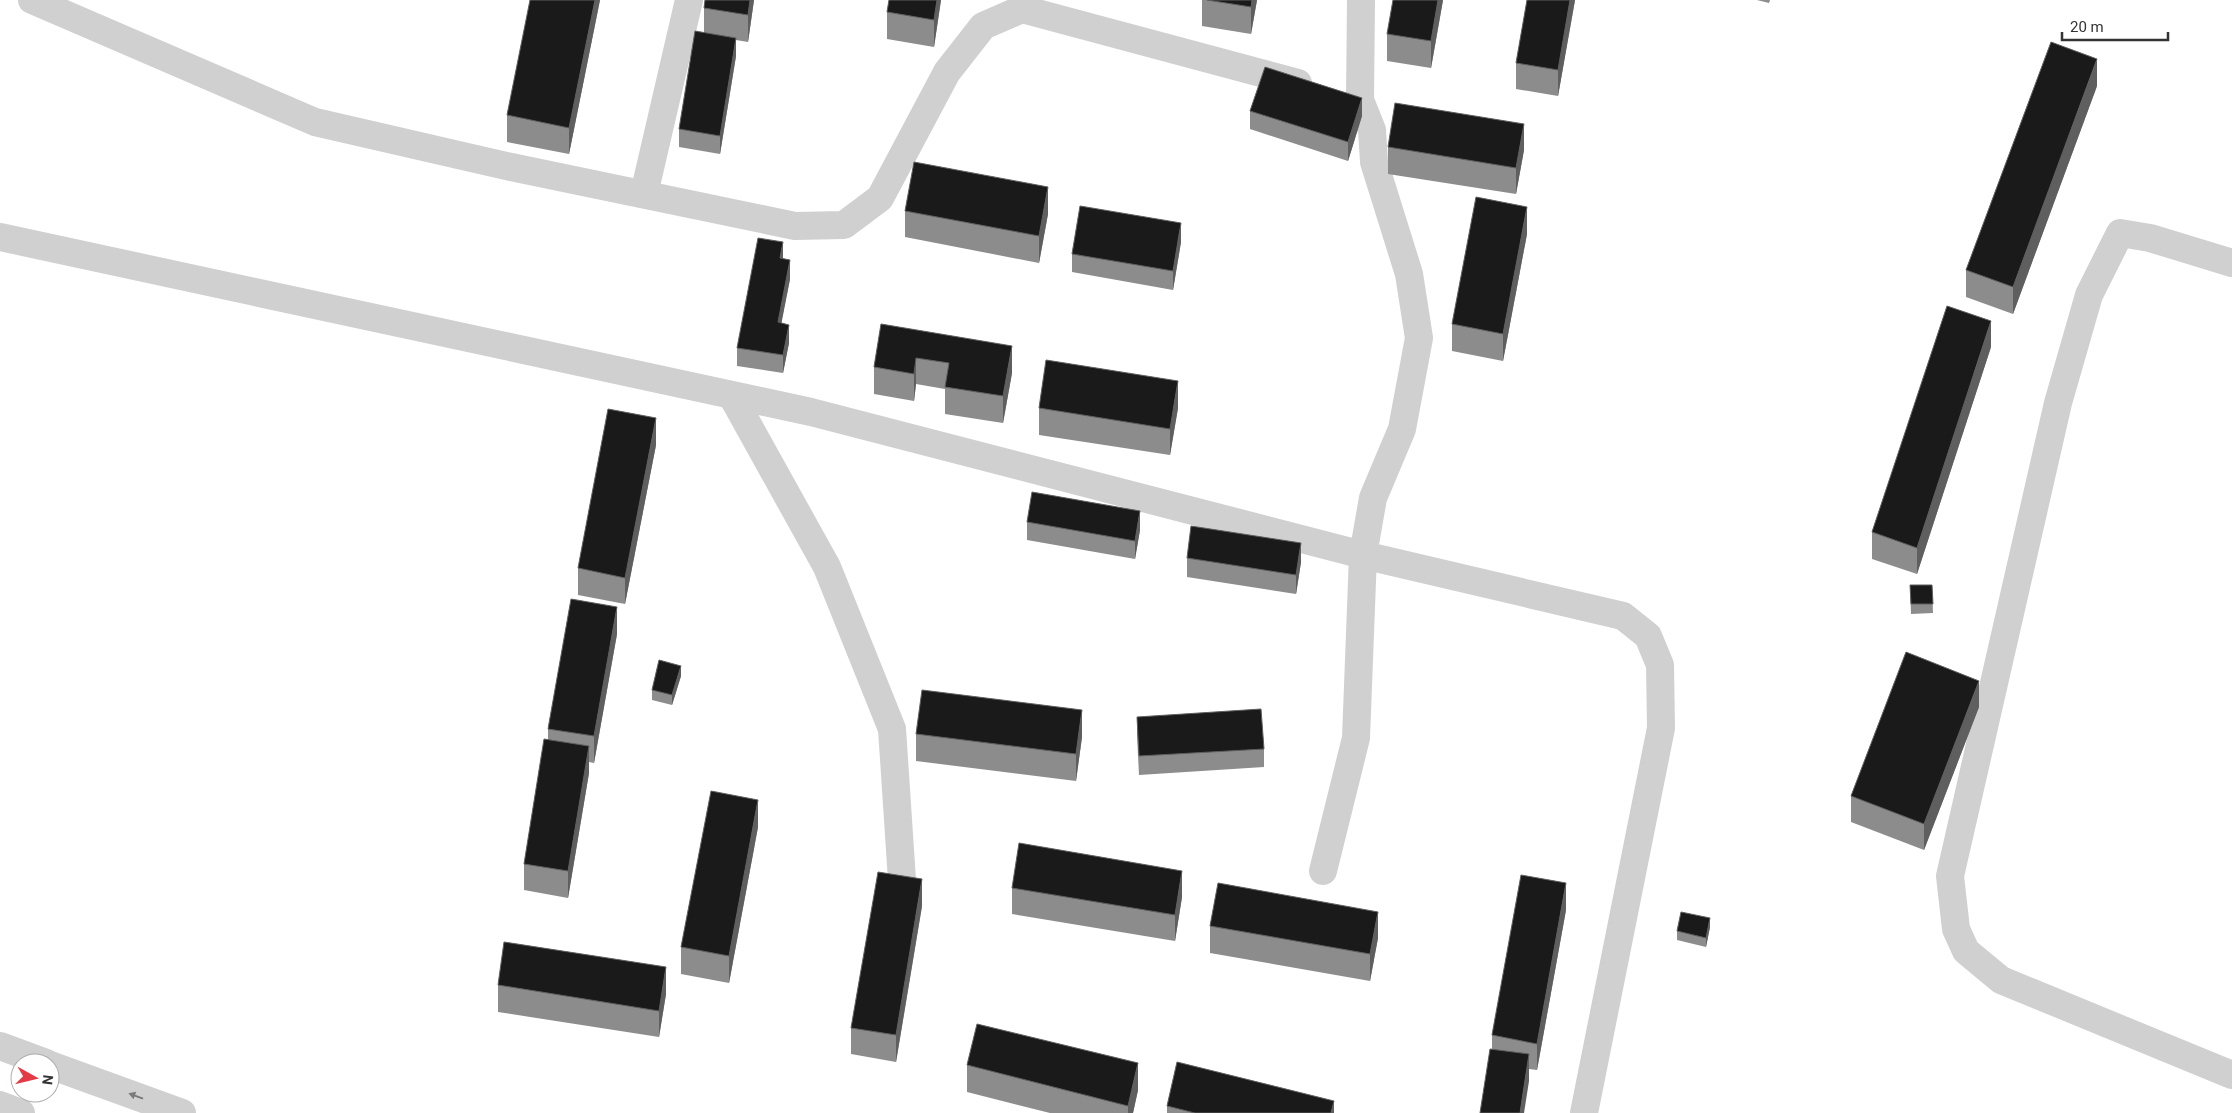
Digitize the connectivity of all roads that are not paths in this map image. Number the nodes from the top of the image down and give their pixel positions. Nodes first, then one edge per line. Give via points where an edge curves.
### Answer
1 (32, 0) edge
2 (689, 0) edge
3 (1361, 0) edge
4 (1360, 100) junction
5 (644, 194) junction
6 (0, 237) edge
7 (2232, 263) edge
8 (732, 396) junction
9 (1363, 555) junction
10 (1323, 871) dead end
11 (902, 880) edge
12 (0, 1046) edge
13 (19, 1053) edge
14 (60, 1069) edge
15 (2232, 1075) edge
16 (0, 1105) edge
17 (21, 1113) edge
18 (182, 1113) edge
19 (1584, 1113) edge

1 - 5 street via 315,122
2 - 5 street
3 - 4 street
4 - 5 street via 1022,9 983,26 947,72 880,198 844,225 795,226
4 - 9 street via 1372,130 1374,162 1409,274 1419,338 1402,429 1373,498
6 - 8 street
7 - 15 street via 2150,238 2120,234 2089,295 2058,403 1950,876 1956,929 1966,951 2001,980
8 - 9 street via 811,412
8 - 11 street via 827,567 892,729
9 - 10 street via 1356,738
9 - 19 street via 1623,616 1648,636 1660,666 1661,728
12 - 13 street
18 -> 14 street
16 - 17 street

